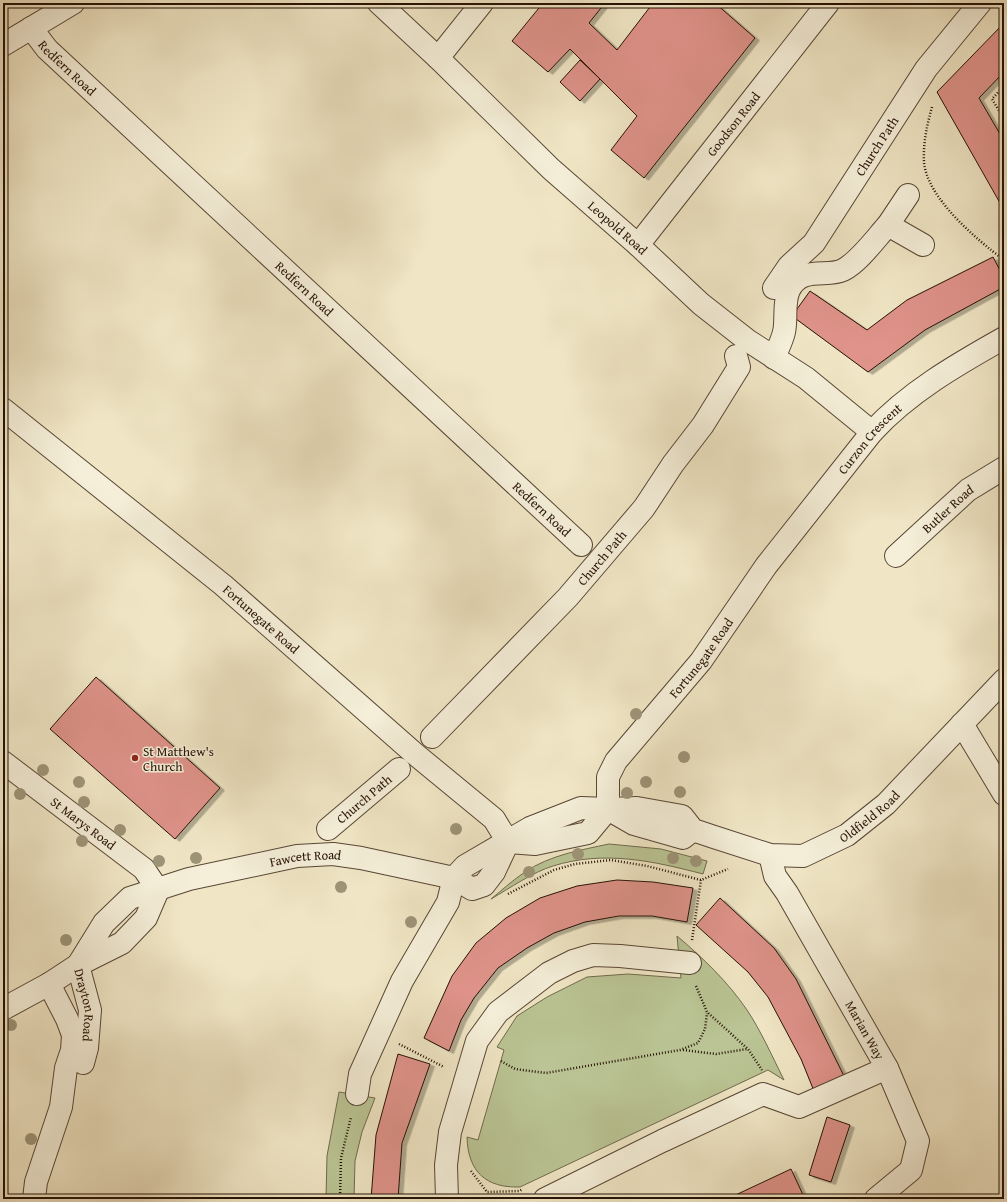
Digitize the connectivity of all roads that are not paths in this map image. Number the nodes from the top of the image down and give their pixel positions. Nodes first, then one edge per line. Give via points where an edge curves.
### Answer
1 (73, 3) edge
2 (379, 3) edge
3 (482, 3) edge
4 (828, 3) edge
5 (980, 3) edge
6 (31, 28) junction
7 (3, 45) edge
8 (438, 58) junction
9 (908, 195) dead end
10 (888, 225) junction
11 (638, 245) junction
12 (923, 245) dead end
13 (774, 288) dead end
14 (1004, 338) edge
15 (774, 358) junction
16 (736, 363) dead end
17 (3, 409) edge
18 (872, 432) junction
19 (1004, 468) edge
20 (811, 510) joint
21 (582, 545) dead end
22 (896, 556) dead end
23 (1004, 680) edge
24 (962, 724) junction
25 (432, 737) dead end
26 (3, 762) edge
27 (399, 768) dead end
28 (1004, 794) edge
29 (608, 809) junction
30 (328, 829) dead end
31 (508, 842) junction
32 (770, 856) junction
33 (454, 878) junction
34 (158, 890) junction
35 (690, 963) road end
36 (78, 965) junction
37 (49, 984) junction
38 (3, 1009) edge
39 (887, 1068) junction
40 (357, 1094) road end
41 (61, 1107) junction
42 (34, 1199) edge
43 (446, 1199) edge
44 (545, 1199) edge
45 (876, 1199) edge

1 - 6 street
2 - 8 street, Leopold Road
3 - 8 street
4 - 11 street, Goodson Road
5 - 13 street, Church Path via 926,69 814,243 789,266
6 - 7 street
6 - 21 street, Redfern Road via 47,49
8 - 11 street, Leopold Road via 551,169
9 - 10 street
10 - 12 street
10 - 15 street via 852,264 842,271 806,275 794,283 789,291 785,309 784,333
11 - 15 street, Leopold Road via 701,304 735,332
14 - 18 street, Curzon Crescent via 938,376 890,413
15 - 18 street, Leopold Road via 811,382
16 - 25 street, Church Path via 703,425 644,508 568,597
17 - 31 street, Fortunegate Road via 224,585 415,754 494,819
18 - 20 street, Curzon Crescent
19 - 22 street, Butler Road via 968,490
20 - 29 street, Fortunegate Road via 766,566 701,661 616,762 608,777
23 - 24 street, Oldfield Road
24 - 28 street
24 - 32 street, Oldfield Road via 886,804 847,835 804,856
26 - 34 street, St Marys Road via 144,869
27 - 30 street, Church Path
29 - 31 street via 580,808 530,828
29 - 32 street, Oldfield Road via 637,808 682,816 693,830
31 - 33 street, Fawcett Road via 494,872 484,885 472,890
32 - 39 street, Marian Way via 775,876 787,892
33 - 34 street, Fawcett Road via 341,854 316,854 189,878
33 - 40 street via 448,902 402,981 360,1074
34 - 36 street, Drayton Road via 146,918 122,943
35 - 43 street via 593,955 567,964 537,982 498,1012 477,1041 450,1132 446,1165
36 - 37 street
36 - 41 street, Drayton Road via 90,1010 87,1048 81,1070
37 - 38 street
37 - 41 street, Drayton Road via 73,1035
39 - 44 street via 799,1107 763,1094
39 - 45 street, Marian Way via 918,1141 911,1170
41 - 42 street, Drayton Road via 36,1182

